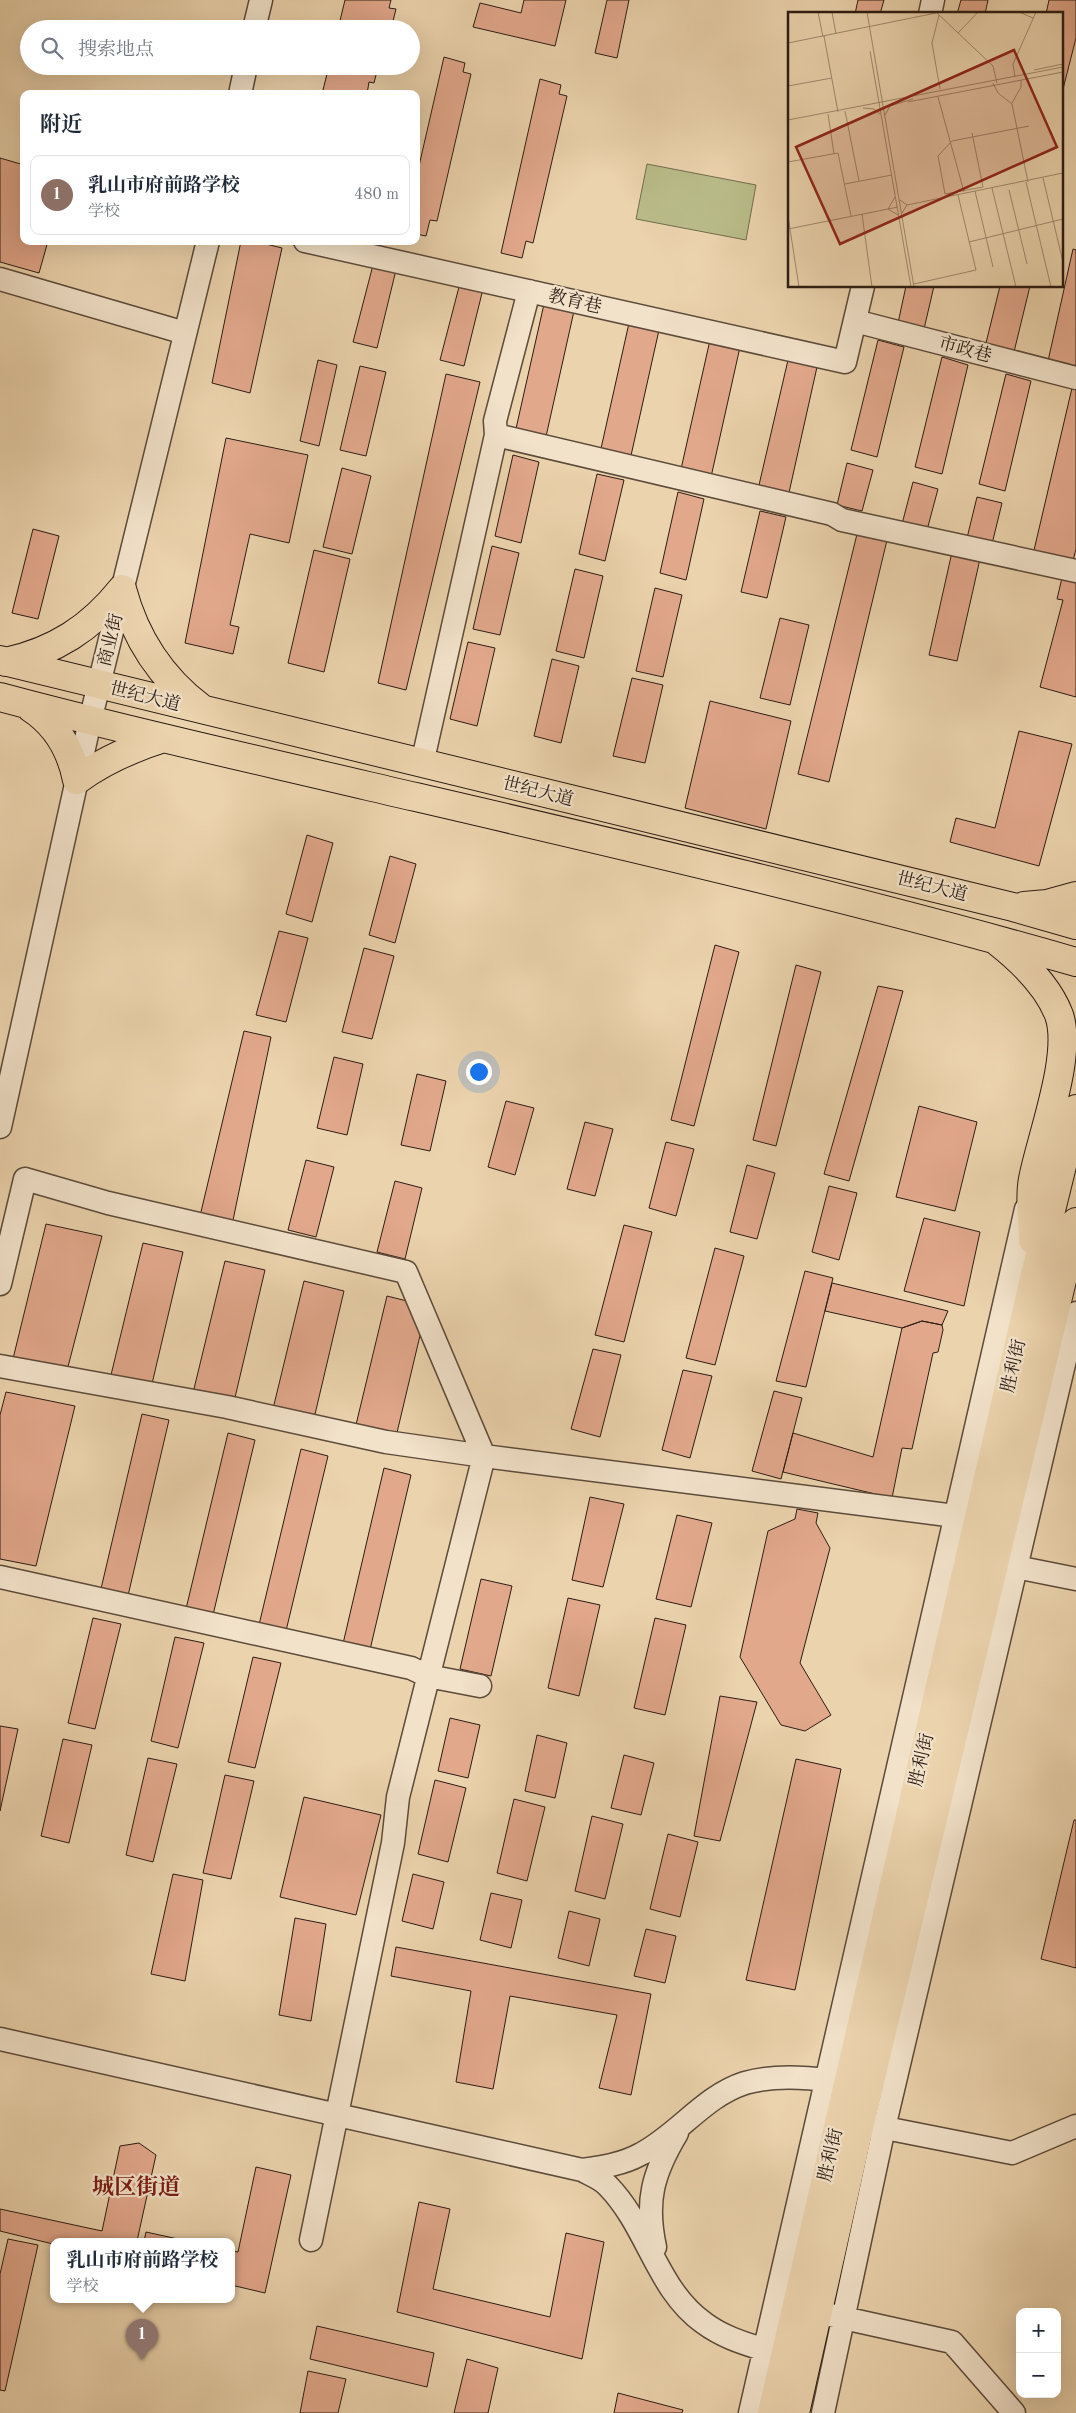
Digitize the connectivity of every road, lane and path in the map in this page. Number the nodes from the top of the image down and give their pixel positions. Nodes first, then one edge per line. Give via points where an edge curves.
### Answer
1 (261, 0) edge
2 (256, 20) edge
3 (244, 75) edge
4 (241, 90) edge
5 (207, 245) edge
6 (323, 245) edge
7 (0, 278) edge
8 (863, 288) edge
9 (529, 292) junction
10 (855, 321) junction
11 (185, 333) junction
12 (1076, 378) edge
13 (496, 435) junction
14 (1076, 571) edge
15 (122, 588) junction
16 (3, 661) edge
17 (13, 701) edge
18 (207, 712) junction
19 (90, 721) junction
20 (164, 738) junction
21 (422, 764) junction
22 (77, 780) junction
23 (1076, 896) edge
24 (1013, 907) junction
25 (1076, 925) edge
26 (993, 938) junction
27 (1076, 962) edge
28 (1076, 1109) edge
29 (0, 1127) edge
30 (1032, 1182) junction
31 (1075, 1228) edge
32 (1034, 1278) junction
33 (0, 1284) edge
34 (1076, 1313) edge
35 (0, 1366) edge
36 (484, 1456) junction
37 (955, 1516) junction
38 (1016, 1566) junction
39 (0, 1577) edge
40 (1076, 1579) edge
41 (428, 1676) junction
42 (480, 1686) dead end
43 (0, 2039) edge
44 (837, 2081) junction
45 (337, 2114) junction
46 (861, 2123) junction
47 (681, 2125) junction
48 (1076, 2126) edge
49 (582, 2170) junction
50 (311, 2240) dead end
51 (660, 2269) junction
52 (806, 2310) junction
53 (775, 2353) junction
54 (750, 2413) edge
55 (772, 2413) edge
56 (795, 2413) edge
57 (823, 2413) edge
58 (1014, 2413) edge

1 - 2 street
3 - 4 street
5 - 11 street, 商业街
6 - 9 street, 教育巷
7 - 11 street
8 - 10 street
9 - 10 street, 教育巷 via 845,362
9 - 13 street via 495,421
10 - 12 street, 市政巷
11 - 15 street, 商业街
13 - 14 street via 832,514 842,520
13 - 21 street
15 - 16 main road via 97,617 67,640 47,650
15 - 18 main road via 135,628 157,665 188,698
15 - 19 street, 商业街
16 - 18 main road, 世纪大道
17 - 19 main road, 世纪大道
17 - 22 main road via 49,722 58,733 71,756
18 - 21 main road, 世纪大道
19 - 20 main road, 世纪大道
19 - 22 street, 商业街
20 - 22 main road via 109,759
20 - 26 main road, 世纪大道 via 556,829
21 - 24 main road, 世纪大道
22 - 29 street, 商业街
23 - 24 main road via 1047,904
24 - 25 main road, 世纪大道
26 - 27 main road, 世纪大道
26 - 30 main road via 1033,975 1059,1015 1063,1037 1060,1066
28 - 32 main road, 胜利街
30 - 32 main road
30 - 37 street
31 - 46 main road, 胜利街
32 - 44 main road, 胜利街
33 - 36 street via 25,1179 108,1203 406,1272
34 - 38 street
35 - 36 street via 227,1407 386,1442
36 - 37 street
36 - 41 street
37 - 44 street
38 - 40 street
38 - 46 street
39 - 41 street via 411,1668
41 - 42 street
41 - 45 street via 398,1797 393,1842
43 - 45 street
44 - 46 main road, 胜利街
44 - 47 street via 802,2077 764,2079 744,2084 721,2095
44 - 53 street
45 - 49 street
45 - 50 street
46 - 48 street via 1012,2153
46 - 52 main road, 胜利街
46 - 57 street
47 - 49 street via 641,2154 615,2165
47 - 51 street via 656,2175 649,2207
49 - 51 street via 607,2185 624,2205
51 - 53 street via 673,2293 703,2323 737,2342
52 - 53 main road, 胜利街
52 - 56 main road, 胜利街
52 - 58 street via 952,2342
53 - 54 street
53 - 55 main road, 胜利街

